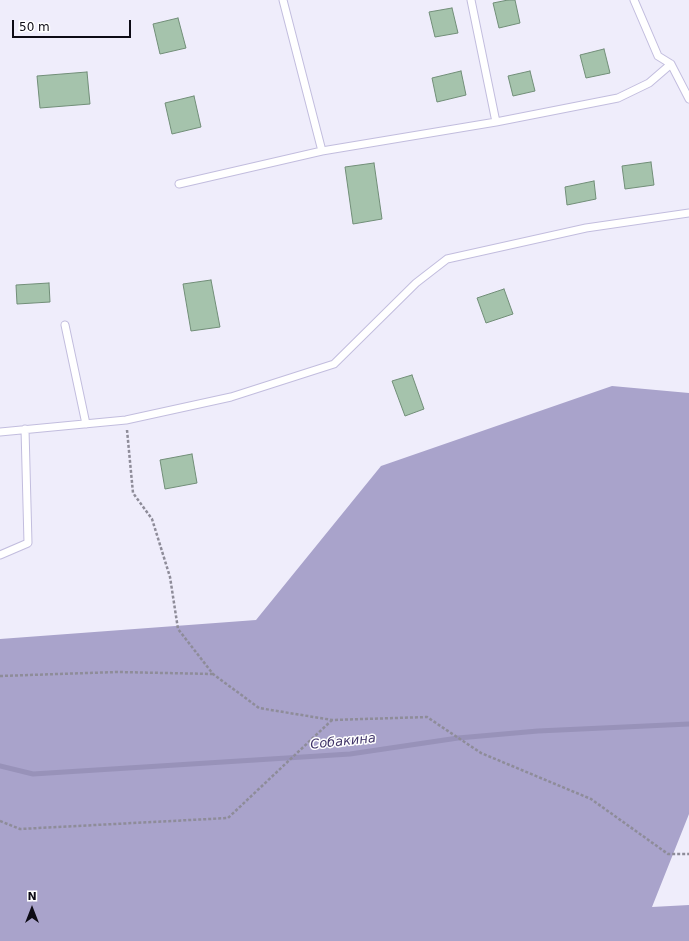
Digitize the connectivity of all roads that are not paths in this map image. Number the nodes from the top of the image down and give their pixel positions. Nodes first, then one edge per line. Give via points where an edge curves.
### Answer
1 (283, 0) edge
2 (471, 0) edge
3 (634, 0) edge
4 (671, 64) junction
5 (689, 99) edge
6 (496, 122) junction
7 (322, 151) junction
8 (179, 184) dead end
9 (689, 213) edge
10 (65, 325) dead end
11 (86, 424) junction
12 (25, 429) junction
13 (0, 432) edge
14 (0, 555) edge

1 - 7 lane
2 - 6 lane
3 - 4 lane via 658,56
4 - 5 lane
4 - 6 lane via 649,83 618,98
6 - 7 lane
7 - 8 lane
9 - 11 lane via 586,228 447,260 416,283 334,364 231,397 126,420
10 - 11 lane
11 - 12 lane
12 - 13 lane
12 - 14 lane via 28,543

